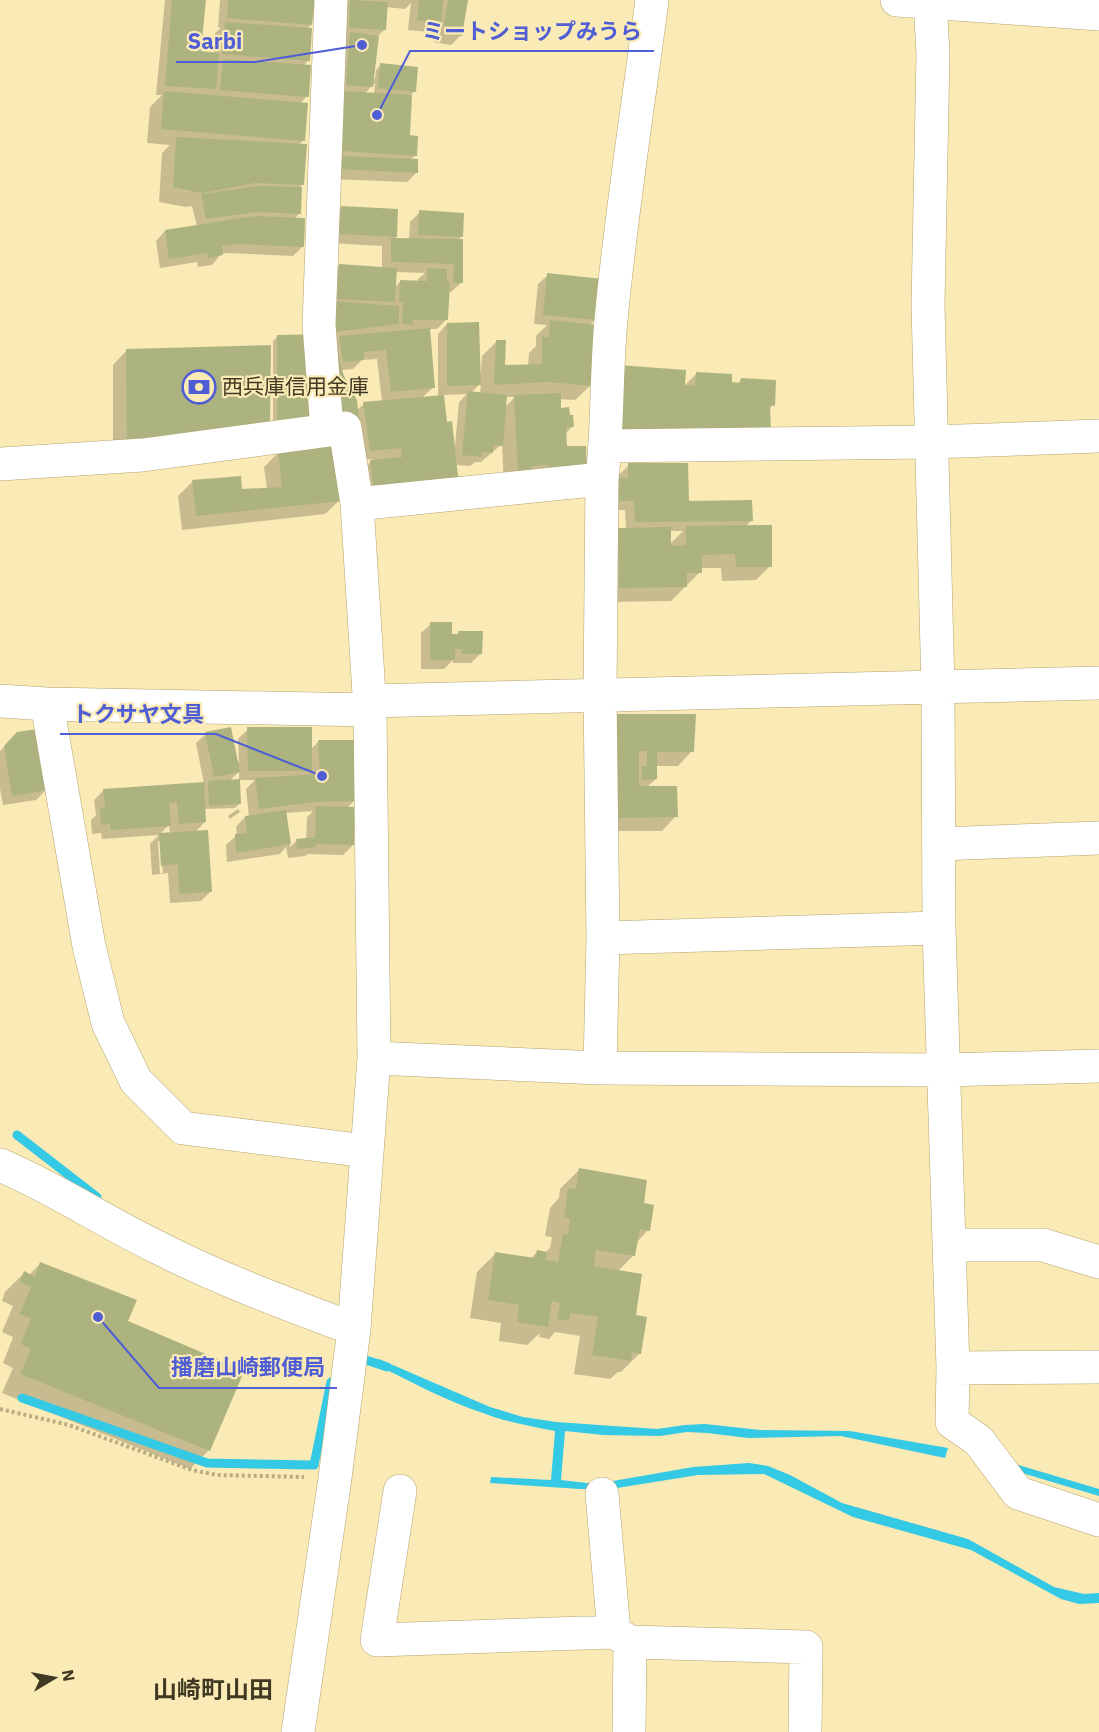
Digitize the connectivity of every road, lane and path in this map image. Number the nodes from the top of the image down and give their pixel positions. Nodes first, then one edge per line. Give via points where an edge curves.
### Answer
1 (332, 0) edge
2 (652, 0) edge
3 (897, 0) edge
4 (930, 1) edge
5 (1099, 14) edge
6 (327, 429) junction
7 (1099, 436) edge
8 (931, 442) junction
9 (606, 446) junction
10 (0, 464) edge
11 (602, 479) junction
12 (357, 504) junction
13 (1099, 683) edge
14 (938, 688) junction
15 (600, 694) junction
16 (0, 701) edge
17 (47, 704) junction
18 (370, 706) junction
19 (1099, 838) edge
20 (940, 844) junction
21 (939, 928) junction
22 (603, 938) junction
23 (374, 1058) junction
24 (1099, 1066) edge
25 (600, 1068) junction
26 (944, 1070) junction
27 (366, 1151) junction
28 (0, 1165) edge
29 (949, 1245) junction
30 (1099, 1262) edge
31 (354, 1329) junction
32 (1099, 1367) edge
33 (953, 1368) junction
34 (0, 1408) edge
35 (335, 1478) junction
36 (400, 1491) dead end
37 (602, 1494) dead end
38 (1099, 1520) edge
39 (622, 1637) junction
40 (298, 1732) edge
41 (629, 1732) edge
42 (805, 1732) edge

1 - 6 street via 319,326
2 - 9 street via 614,284 607,363
3 - 4 street
4 - 5 street
4 - 8 street
6 - 10 street via 143,455
6 - 12 street via 345,428
7 - 8 street
8 - 9 street
8 - 14 street
9 - 11 street
11 - 12 street
11 - 15 street
12 - 18 street
13 - 14 street
14 - 15 street
14 - 20 street
15 - 18 street
15 - 22 street
16 - 17 street
17 - 18 street
17 - 27 street via 89,946 108,1023 136,1082 183,1128
18 - 23 street
19 - 20 street
20 - 21 street
21 - 22 street
21 - 26 street
22 - 25 street
23 - 25 street
23 - 27 street
24 - 26 street
25 - 26 street
26 - 29 street
27 - 31 street
28 - 31 street via 35,1179 165,1251 244,1288
29 - 30 street via 1042,1245
29 - 33 street
31 - 35 street
32 - 33 street
33 - 38 street via 952,1422 979,1441 1018,1493
34 - 35 path via 69,1425 192,1470 217,1475
35 - 40 street
36 - 39 street via 377,1640
37 - 39 street
39 - 41 street
39 - 42 street via 806,1647

